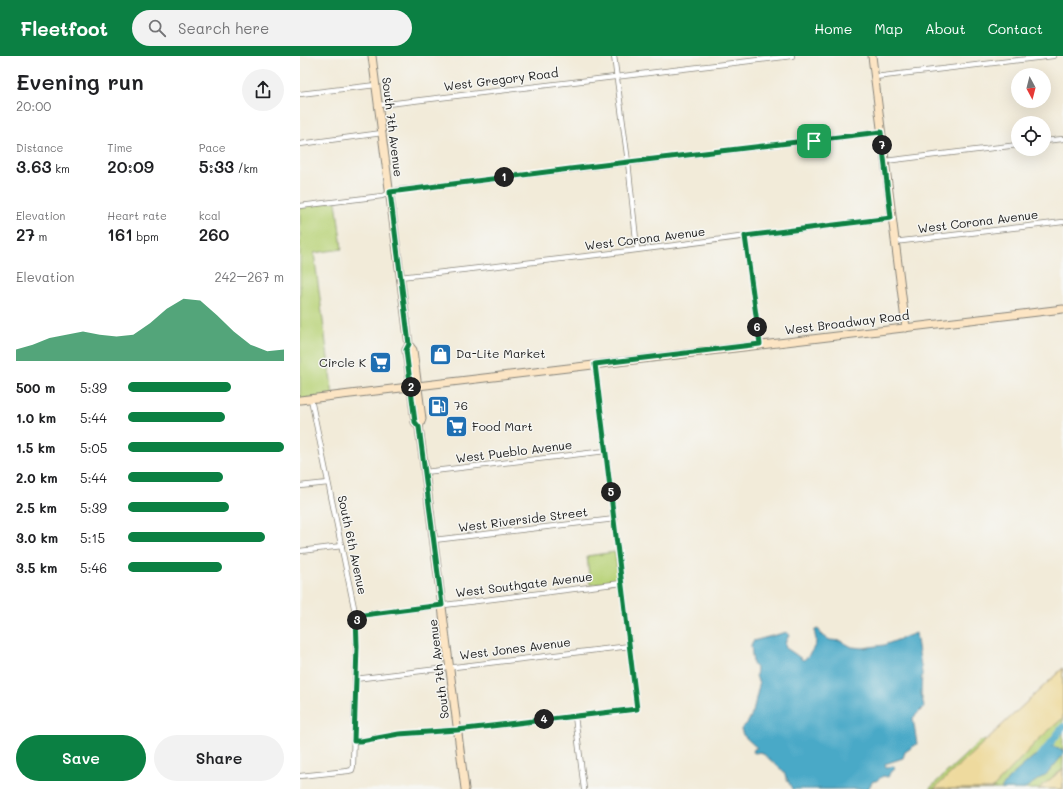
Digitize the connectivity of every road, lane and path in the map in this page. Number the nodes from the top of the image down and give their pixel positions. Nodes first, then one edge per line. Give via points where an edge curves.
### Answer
1 (372, 56) edge
2 (614, 56) edge
3 (792, 56) edge
4 (872, 56) edge
5 (1052, 56) edge
6 (616, 76) junction
7 (875, 77) junction
8 (376, 85) junction
9 (300, 94) edge
10 (379, 104) junction
11 (881, 132) junction
12 (382, 133) junction
13 (1063, 139) edge
14 (1051, 140) edge
15 (300, 144) edge
16 (1011, 146) edge
17 (885, 161) junction
18 (628, 162) junction
19 (390, 192) junction
20 (300, 206) edge
21 (891, 218) junction
22 (1063, 222) edge
23 (745, 236) junction
24 (894, 242) junction
25 (637, 249) junction
26 (400, 277) junction
27 (1063, 309) edge
28 (906, 328) junction
29 (760, 344) junction
30 (595, 364) junction
31 (414, 386) junction
32 (311, 399) junction
33 (300, 400) edge
34 (606, 451) junction
35 (425, 472) junction
36 (328, 483) junction
37 (300, 486) edge
38 (614, 519) junction
39 (434, 540) junction
40 (342, 546) junction
41 (300, 551) edge
42 (622, 583) junction
43 (442, 605) junction
44 (356, 616) junction
45 (630, 646) junction
46 (450, 667) junction
47 (355, 679) junction
48 (575, 716) junction
49 (457, 730) junction
50 (354, 741) junction
51 (300, 776) edge
52 (465, 789) edge
53 (584, 789) edge

1 - 8 main road, South 7th Avenue
2 - 6 street
3 - 6 street, West Gregory Road
4 - 7 main road
5 - 7 street
6 - 10 street, West Gregory Road
6 - 18 street
7 - 11 main road
8 - 9 street
8 - 10 main road, South 7th Avenue
10 - 12 main road, South 7th Avenue
11 - 17 main road
11 - 18 street
12 - 15 street
12 - 19 main road, South 7th Avenue
13 - 14 street
16 - 17 street
17 - 21 main road
18 - 19 street
18 - 25 street
19 - 20 street via 382,196
19 - 26 main road, South 7th Avenue
21 - 23 street, West Corona Avenue
21 - 24 main road
22 - 24 street, West Corona Avenue
23 - 25 street, West Corona Avenue
23 - 29 street
24 - 28 main road
25 - 26 street, West Corona Avenue
26 - 31 main road, South 7th Avenue via 409,344 413,350
27 - 28 main road, West Broadway Road
28 - 29 main road, West Broadway Road
29 - 30 main road, West Broadway Road
30 - 31 main road, West Broadway Road
30 - 34 street
31 - 32 main road, West Broadway Road
31 - 35 main road, South 7th Avenue via 422,419 419,427
32 - 33 main road, West Broadway Road
32 - 36 street, South 6th Avenue
34 - 35 street, West Pueblo Avenue
34 - 38 street
35 - 39 main road, South 7th Avenue
36 - 37 street
36 - 40 street, South 6th Avenue
38 - 39 street, West Riverside Street
38 - 42 street
39 - 43 main road, South 7th Avenue
40 - 41 street
40 - 44 street, South 6th Avenue
42 - 43 street, West Southgate Avenue
42 - 45 street
43 - 44 street, West Southgate Avenue
43 - 46 main road, South 7th Avenue
44 - 47 street, South 6th Avenue
45 - 46 street, West Jones Avenue
45 - 48 street via 637,709
46 - 47 street, West Jones Avenue
46 - 49 main road, South 7th Avenue
47 - 50 street, South 6th Avenue
48 - 49 street
48 - 53 street
49 - 50 street via 399,734
49 - 52 main road, South 7th Avenue
50 - 51 street, South 6th Avenue via 352,770

